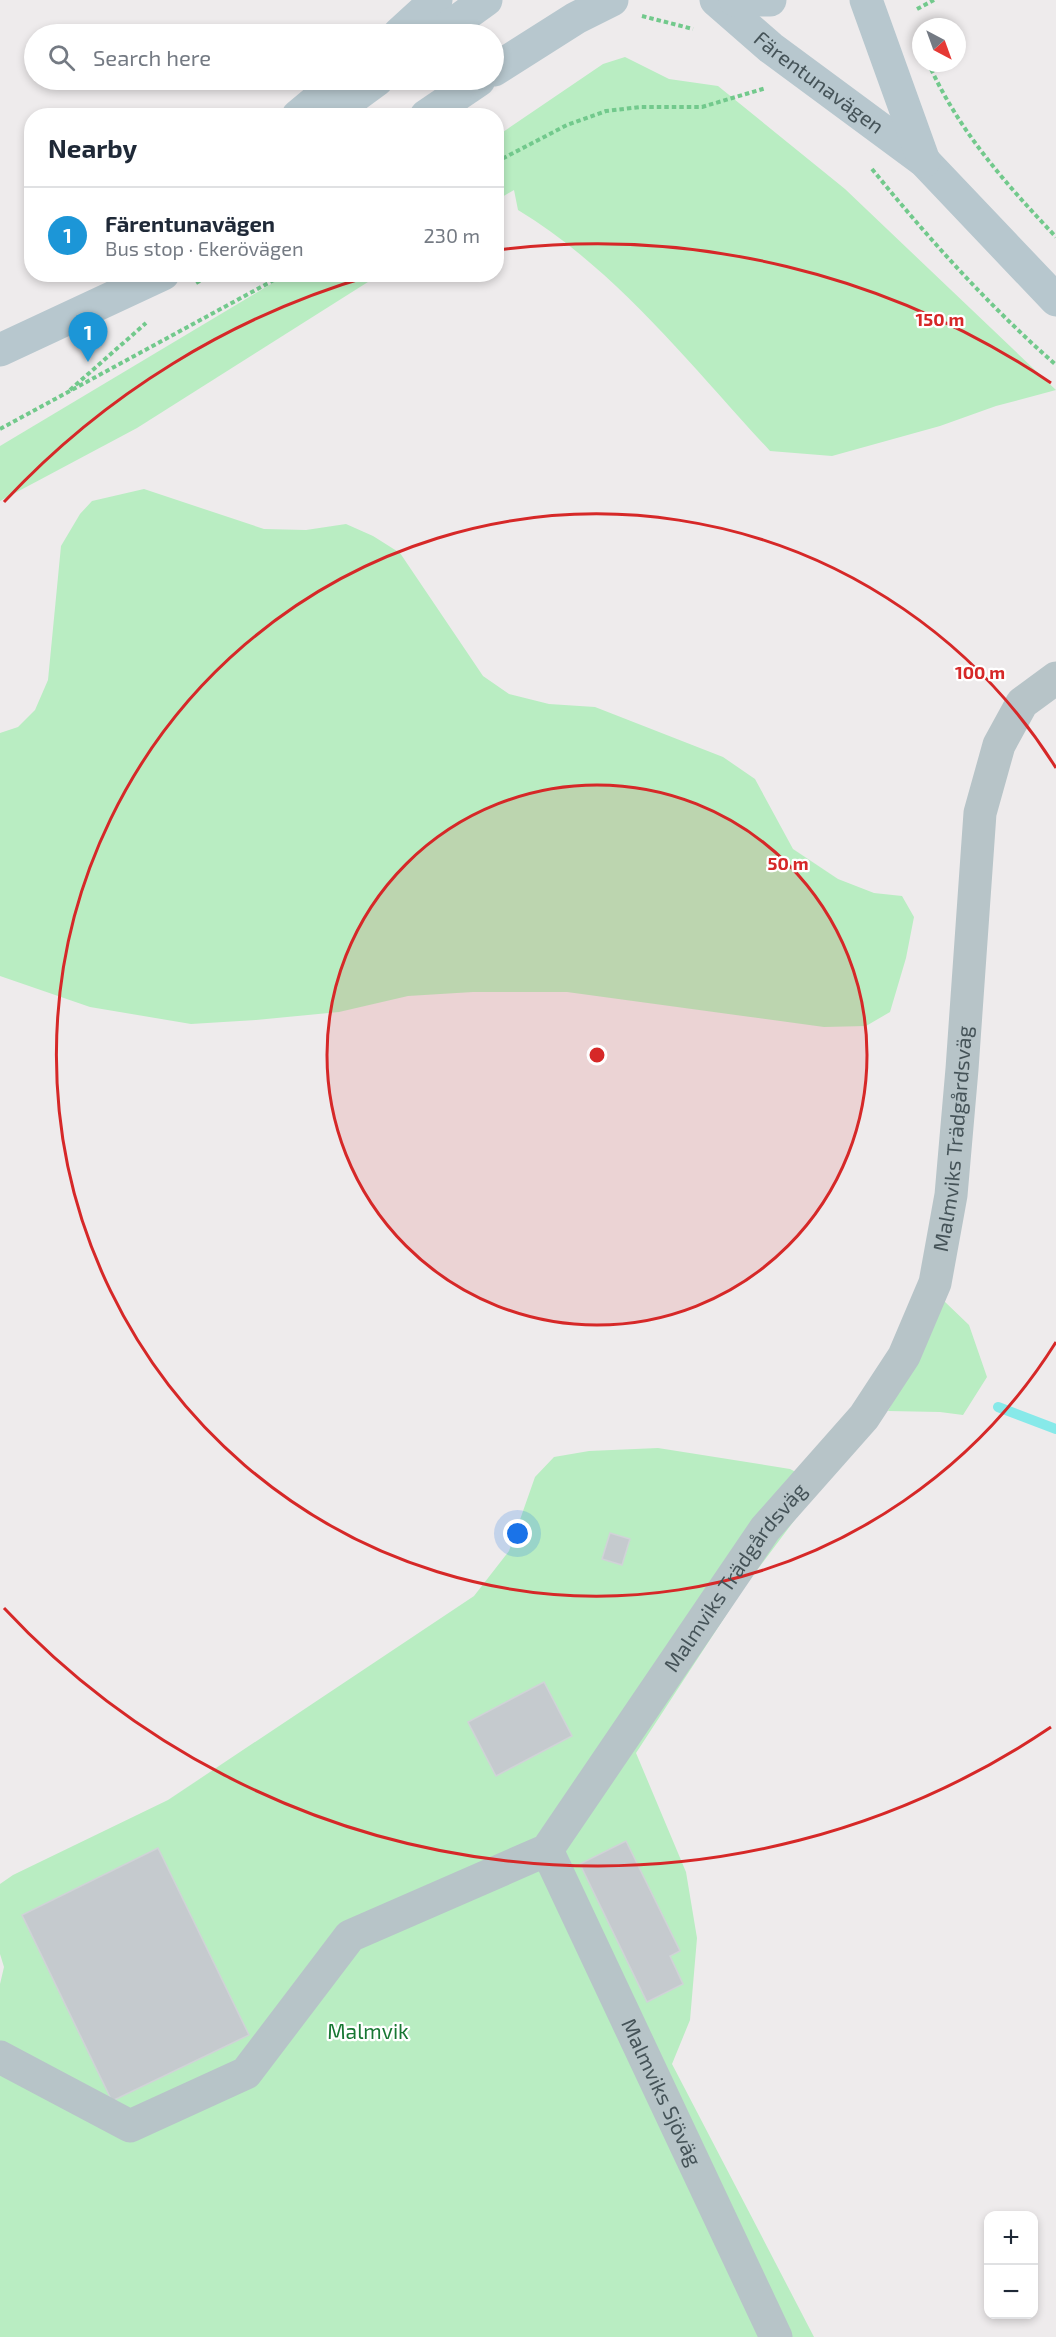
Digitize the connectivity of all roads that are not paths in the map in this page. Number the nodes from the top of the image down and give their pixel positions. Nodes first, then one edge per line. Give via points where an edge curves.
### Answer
1 (436, 0) edge
2 (486, 0) edge
3 (716, 0) edge
4 (735, 0) edge
5 (770, 0) edge
6 (866, 0) edge
7 (623, 8) edge
8 (410, 24) edge
9 (453, 24) edge
10 (504, 64) edge
11 (330, 90) edge
12 (363, 90) edge
13 (464, 90) edge
14 (308, 108) edge
15 (339, 108) edge
16 (438, 108) edge
17 (924, 161) junction
18 (94, 282) edge
19 (146, 282) edge
20 (1056, 300) edge
21 (0, 334) edge
22 (0, 350) edge
23 (1056, 678) edge
24 (547, 1850) junction
25 (0, 2057) edge
26 (776, 2337) edge

1 - 8 main road
2 - 9 main road
3 - 17 main road, Färentunavägen via 771,48
4 - 5 main road
6 - 17 main road, Färentunavägen
7 - 10 main road via 576,18
11 - 14 main road
12 - 15 main road
13 - 16 main road
17 - 20 main road, Färentunavägen
18 - 21 main road
19 - 22 main road
23 - 24 street, Malmviks Trädgårdsväg via 1022,703 999,745 980,813 951,1195 935,1283 904,1356 864,1417 765,1529
24 - 25 street via 350,1936 246,2073 130,2126
24 - 26 street, Malmviks Sjöväg

